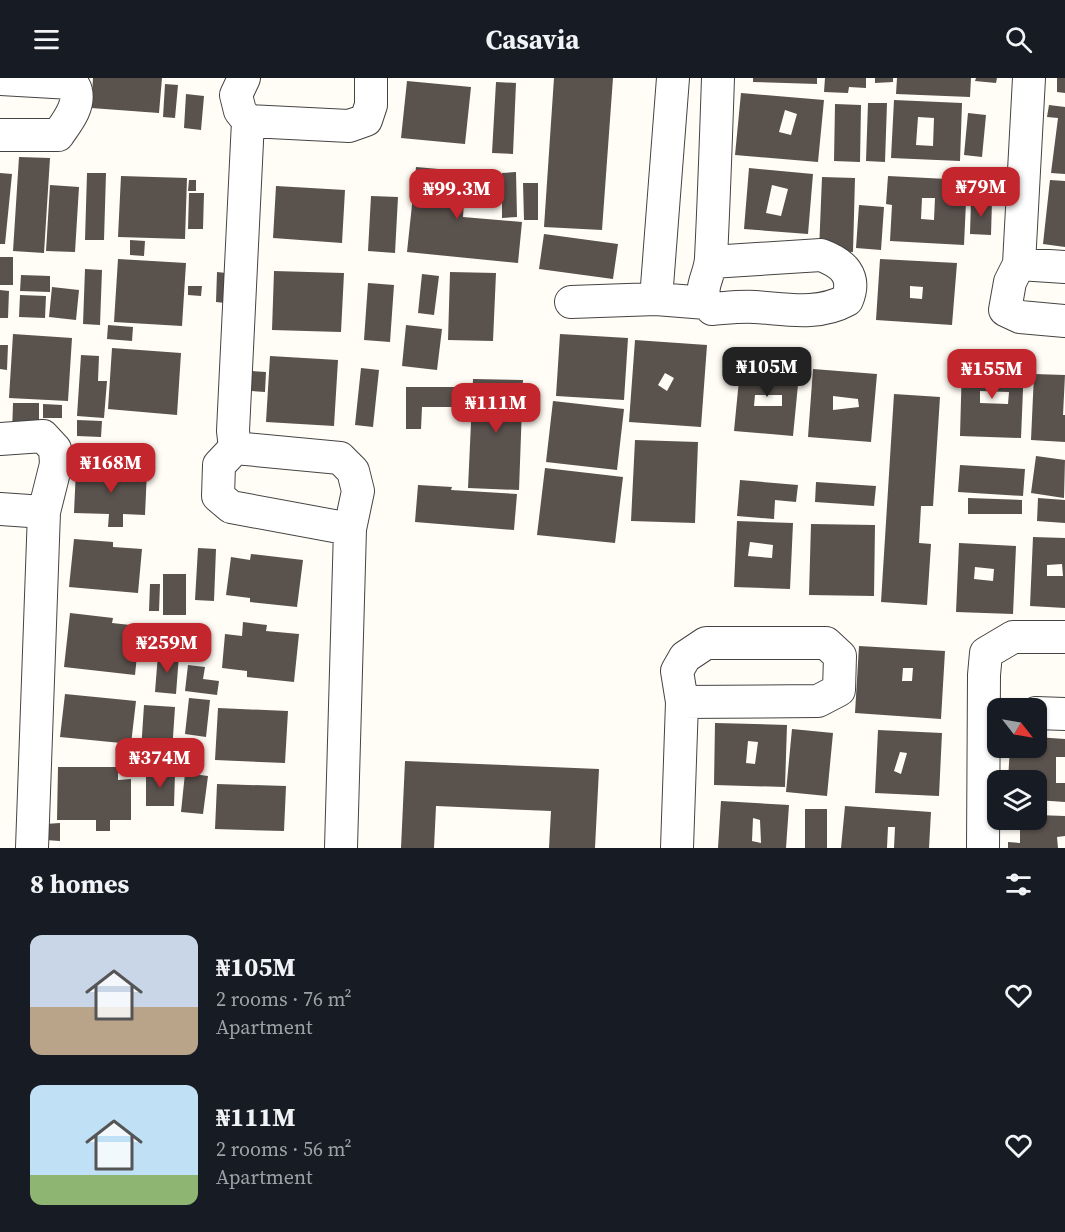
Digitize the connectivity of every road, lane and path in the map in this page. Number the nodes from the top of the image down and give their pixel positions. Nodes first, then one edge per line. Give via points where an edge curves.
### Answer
1 (244, 78) edge
2 (371, 78) edge
3 (673, 78) edge
4 (718, 78) edge
5 (1029, 78) edge
6 (0, 79) edge
7 (71, 81) edge
8 (248, 122) junction
9 (0, 135) edge
10 (711, 262) junction
11 (1019, 264) junction
12 (1065, 267) edge
13 (656, 299) junction
14 (571, 302) dead end
15 (706, 303) junction
16 (1065, 321) edge
17 (0, 439) edge
18 (235, 448) junction
19 (0, 509) edge
20 (44, 512) junction
21 (350, 529) junction
22 (1065, 637) edge
23 (993, 698) edge
24 (682, 702) junction
25 (1047, 713) edge
26 (1065, 714) edge
27 (990, 758) edge
28 (32, 848) edge
29 (341, 848) edge
30 (677, 848) edge
31 (983, 848) edge

1 - 8 street via 236,95
2 - 8 street via 371,105 366,120 349,126
3 - 13 street
4 - 10 street
5 - 11 street
6 - 7 street
7 - 9 street via 76,90 75,107 58,135
8 - 18 street
10 - 15 street via 703,294
10 - 15 street via 821,255 834,259 848,271 851,290 847,300 838,305 811,311 752,306 712,309
11 - 12 street
11 - 16 street via 1010,282 1005,310 1020,317
13 - 14 street
13 - 15 street
17 - 20 street via 43,436 55,449 56,464
18 - 21 street via 340,458 353,471 358,491
18 - 21 street via 219,465 218,496 231,507
19 - 20 street
20 - 28 street
21 - 29 street
22 - 23 street via 1013,637 986,653 984,675
24 - 24 street via 677,671 685,657 706,643 826,643 840,656 838,690 818,701
24 - 30 street
25 - 26 street
27 - 31 street

